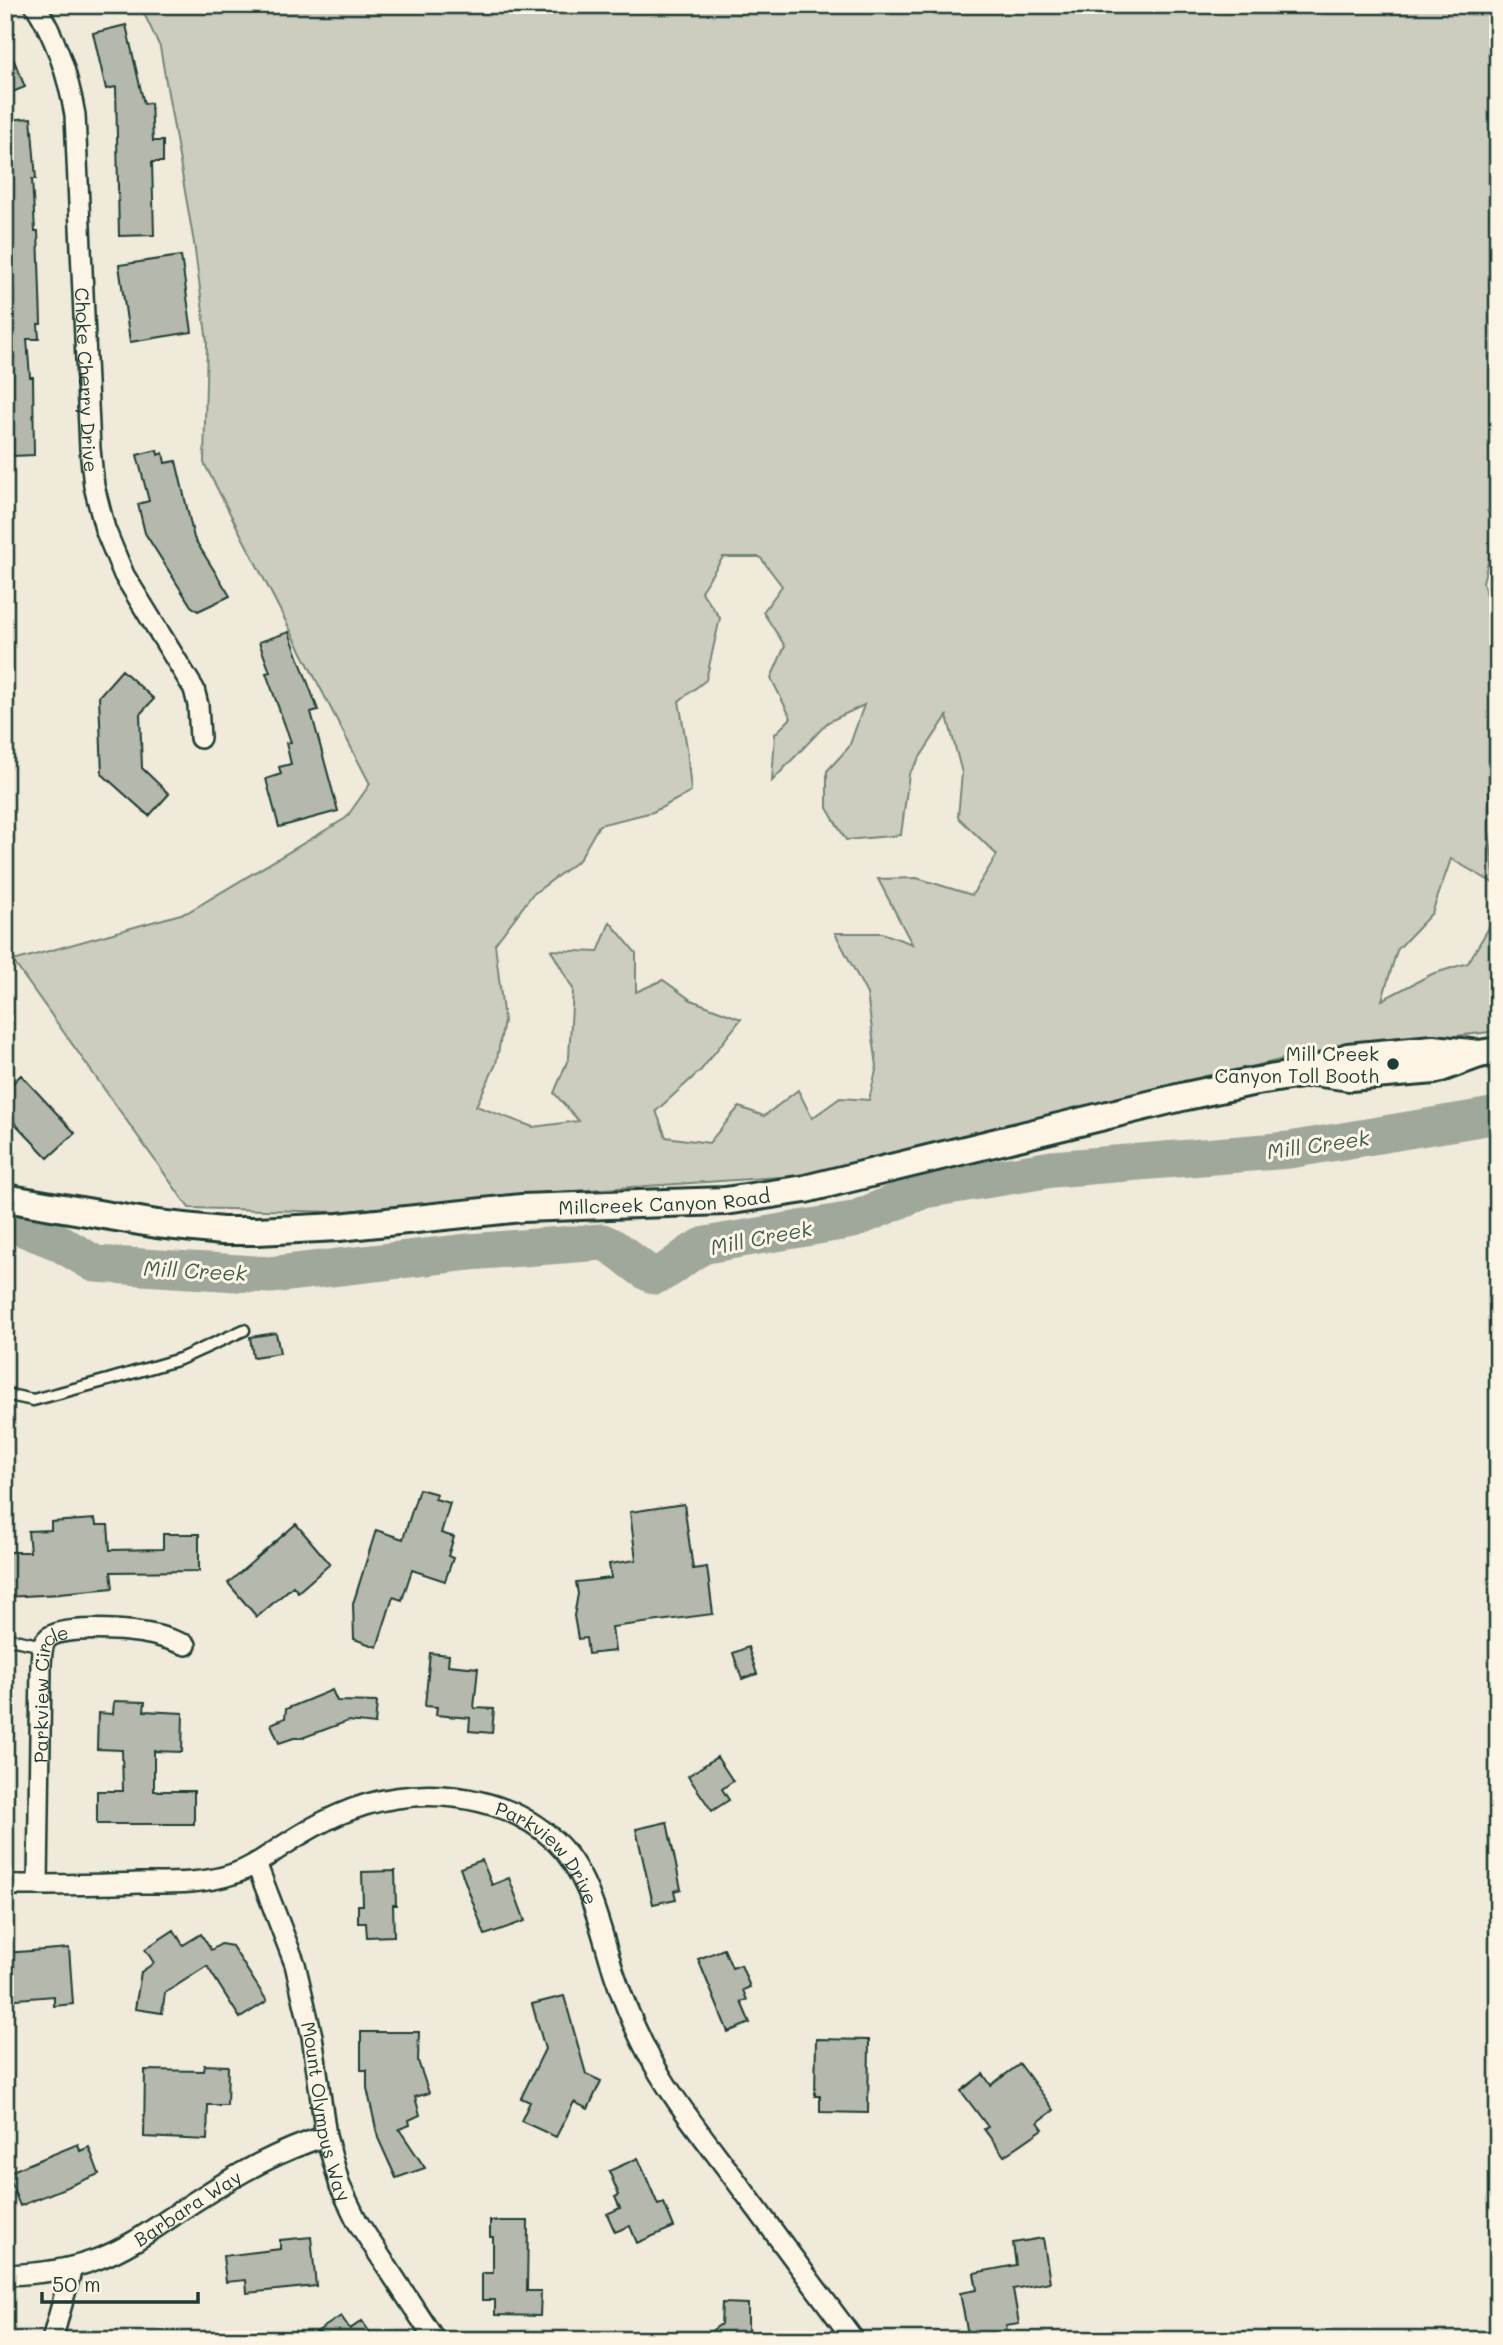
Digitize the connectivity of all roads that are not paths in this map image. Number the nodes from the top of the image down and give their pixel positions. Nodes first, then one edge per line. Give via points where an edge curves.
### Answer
1 (35, 5) edge
2 (200, 738) dead end
3 (1488, 1053) edge
4 (5, 1198) edge
5 (244, 1330) dead end
6 (5, 1394) edge
7 (5, 1638) edge
8 (186, 1645) dead end
9 (43, 1646) junction
10 (256, 1863) junction
11 (5, 1885) edge
12 (38, 1885) junction
13 (326, 2136) junction
14 (72, 2268) junction
15 (5, 2275) edge
16 (52, 2340) edge
17 (435, 2340) edge
18 (854, 2340) edge

1 - 2 street, Choke Cherry Drive via 60,53 75,115 91,458 98,506 124,575 194,689
3 - 4 street, Millcreek Canyon Road via 1435,1069 1350,1077 1313,1072 1251,1082 814,1187 725,1201 508,1209 339,1227 222,1231
5 - 6 lane via 180,1359 108,1381 33,1400
7 - 9 lane
8 - 9 street, Parkview Circle via 144,1633 76,1630 53,1634
9 - 12 street, Parkview Circle
10 - 12 street, Parkview Drive via 219,1879
10 - 13 street, Mount Olympus Way via 304,1999
10 - 18 street, Parkview Drive via 342,1812 400,1798 466,1799 494,1805 524,1818 552,1839 578,1871 615,1977 661,2076
11 - 12 street, Parkview Drive
13 - 14 street, Barbara Way via 277,2153 122,2248
13 - 17 street, Mount Olympus Way via 348,2204
14 - 15 street, Barbara Way
14 - 16 street

